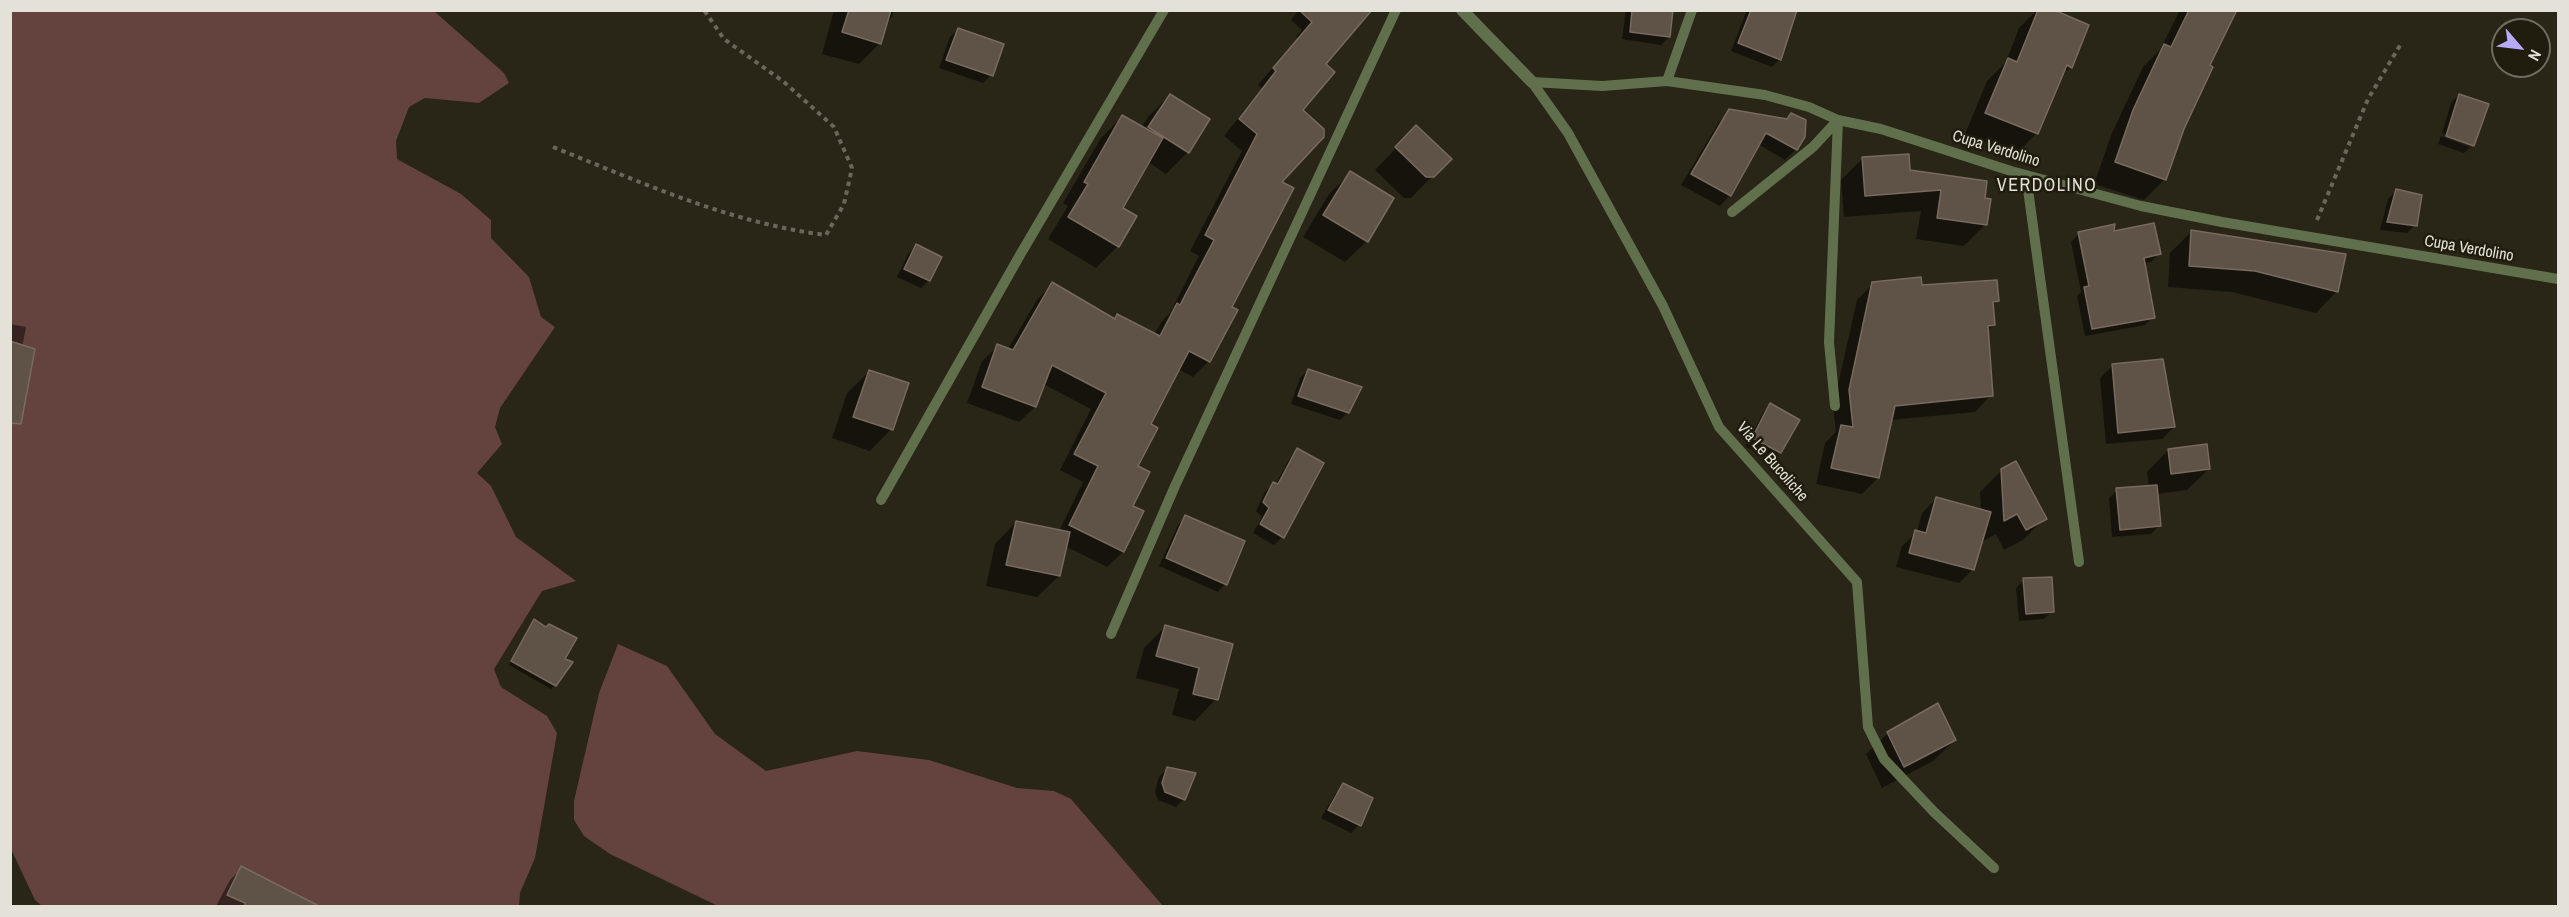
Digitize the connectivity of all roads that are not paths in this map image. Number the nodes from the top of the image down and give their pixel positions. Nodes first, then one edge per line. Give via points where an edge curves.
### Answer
1 (1164, 10) edge
2 (1396, 10) edge
3 (1462, 10) edge
4 (1692, 10) edge
5 (1667, 81) junction
6 (1532, 82) junction
7 (1838, 120) junction
8 (2026, 175) junction
9 (1732, 212) dead end
10 (2559, 279) edge
11 (1835, 406) dead end
12 (881, 500) dead end
13 (2079, 562) dead end
14 (1111, 634) dead end
15 (1994, 868) dead end

1 - 12 lane
2 - 14 lane via 1179,476
3 - 6 street, Via Le Bucoliche
4 - 5 lane
5 - 6 lane, Cupa Verdolino via 1602,86
5 - 7 lane, Cupa Verdolino via 1765,95
6 - 15 lane, Via Le Bucoliche via 1568,133 1663,306 1719,427 1857,582 1868,727 1884,759
7 - 8 lane, Cupa Verdolino via 1881,129
7 - 9 lane via 1813,147
7 - 11 lane via 1829,342
8 - 10 lane, Cupa Verdolino via 2141,206
8 - 13 lane

